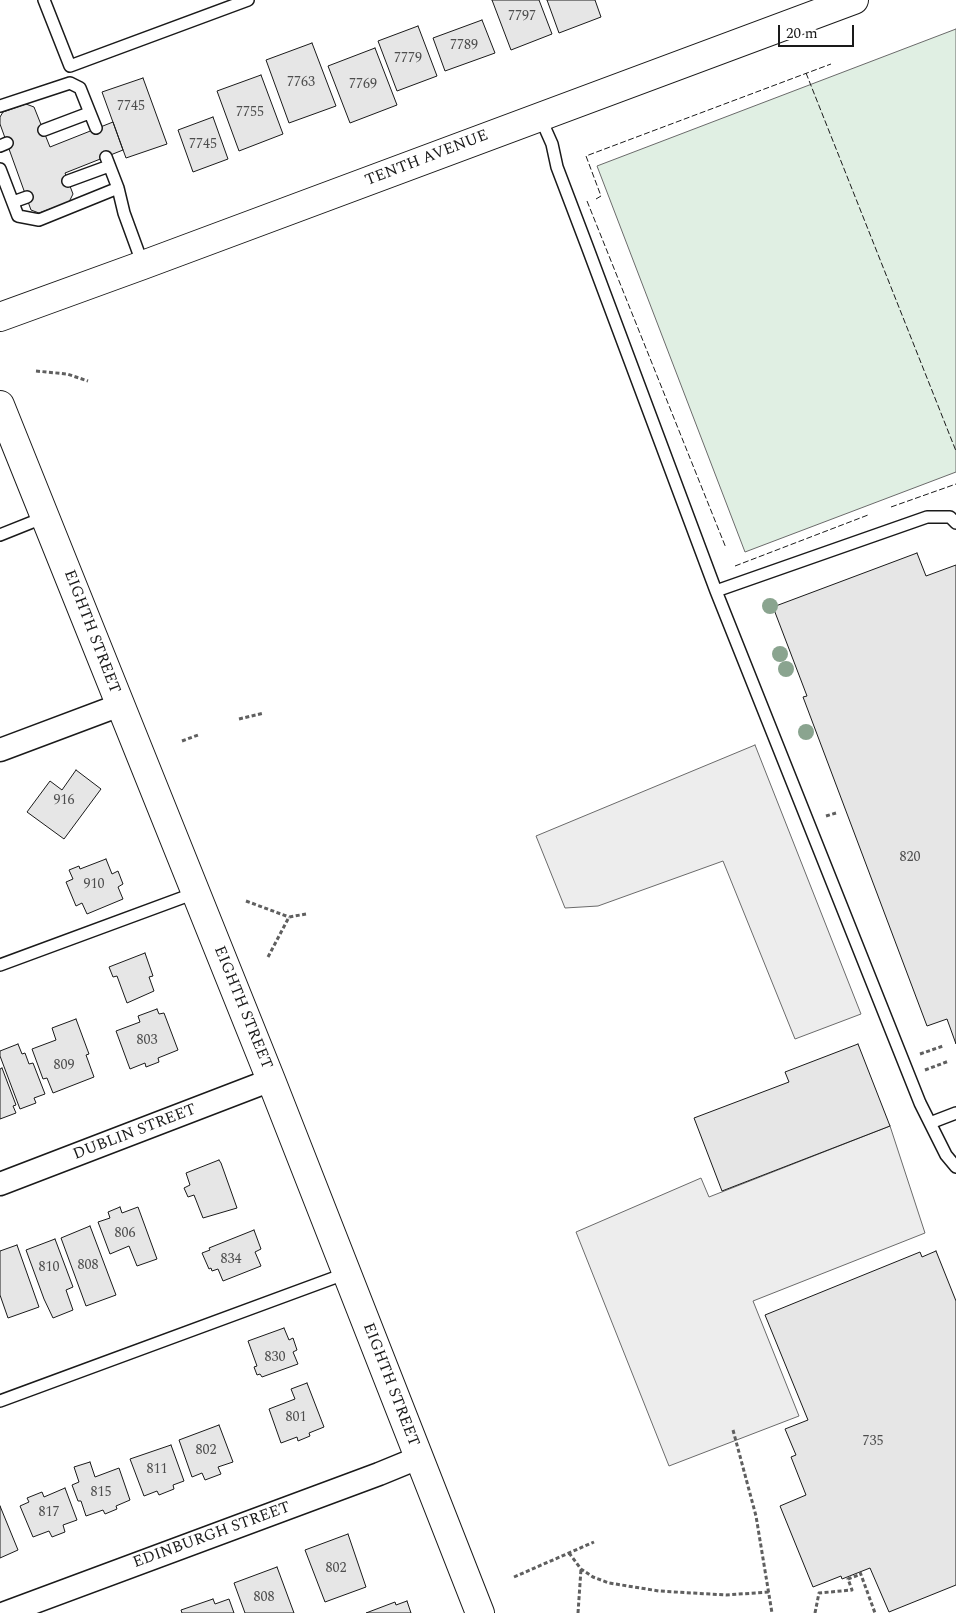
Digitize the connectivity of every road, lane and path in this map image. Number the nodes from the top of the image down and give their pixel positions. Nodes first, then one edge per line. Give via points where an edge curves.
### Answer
1 (44, 0) edge
2 (248, 0) edge
3 (854, 0) edge
4 (0, 106) edge
5 (89, 113) junction
6 (540, 117) junction
7 (96, 128) dead end
8 (44, 130) dead end
9 (0, 169) edge
10 (68, 181) dead end
11 (118, 188) junction
12 (27, 197) dead end
13 (13, 202) junction
14 (143, 265) junction
15 (0, 317) edge
16 (36, 371) dead end
17 (88, 381) dead end
18 (0, 405) edge
19 (46, 516) junction
20 (956, 523) edge
21 (0, 535) edge
22 (716, 591) junction
23 (120, 705) junction
24 (264, 713) dead end
25 (239, 719) dead end
26 (198, 735) dead end
27 (182, 741) dead end
28 (0, 750) edge
29 (836, 813) dead end
30 (826, 816) dead end
31 (195, 892) junction
32 (246, 901) dead end
33 (306, 914) dead end
34 (289, 918) junction
35 (268, 957) dead end
36 (0, 966) edge
37 (943, 1046) dead end
38 (917, 1055) dead end
39 (949, 1061) dead end
40 (922, 1071) dead end
41 (270, 1080) junction
42 (956, 1113) edge
43 (930, 1123) junction
44 (956, 1167) edge
45 (0, 1184) edge
46 (347, 1273) junction
47 (0, 1401) edge
48 (733, 1430) dead end
49 (418, 1458) junction
50 (594, 1542) dead end
51 (569, 1553) junction
52 (581, 1568) junction
53 (514, 1576) dead end
54 (769, 1592) junction
55 (5, 1613) edge
56 (480, 1613) edge
57 (578, 1613) edge
58 (772, 1613) edge
59 (815, 1613) edge
60 (875, 1613) edge

1 - 2 lane via 70,66
3 - 6 street, TENTH AVENUE
4 - 5 lane via 70,83 80,88
5 - 7 lane
5 - 8 lane
6 - 14 street, TENTH AVENUE
6 - 22 lane
9 - 13 lane
10 - 11 lane via 108,161
11 - 13 lane via 39,220 18,216
11 - 14 lane
12 - 13 lane
14 - 15 street, TENTH AVENUE
16 - 17 path via 66,374
18 - 19 street, EIGHTH STREET
19 - 21 lane
19 - 23 street, EIGHTH STREET
20 - 22 lane via 950,517 927,516
22 - 43 lane
23 - 28 street
23 - 31 street, EIGHTH STREET
24 - 25 path
26 - 27 path
29 - 30 path
31 - 36 lane
31 - 41 street, EIGHTH STREET
32 - 34 path
33 - 34 path
34 - 35 path
37 - 38 path
39 - 40 path
41 - 45 street, DUBLIN STREET
41 - 46 street, EIGHTH STREET
42 - 43 lane
43 - 44 lane
46 - 47 lane
46 - 49 street, EIGHTH STREET
48 - 54 path via 756,1516
49 - 55 street, EDINBURGH STREET
49 - 56 street, EIGHTH STREET
50 - 51 path
51 - 52 path
51 - 53 path
52 - 54 path via 609,1583 659,1591 726,1595
52 - 57 path
54 - 58 path
59 - 60 path via 819,1593 852,1590 848,1579 860,1573

